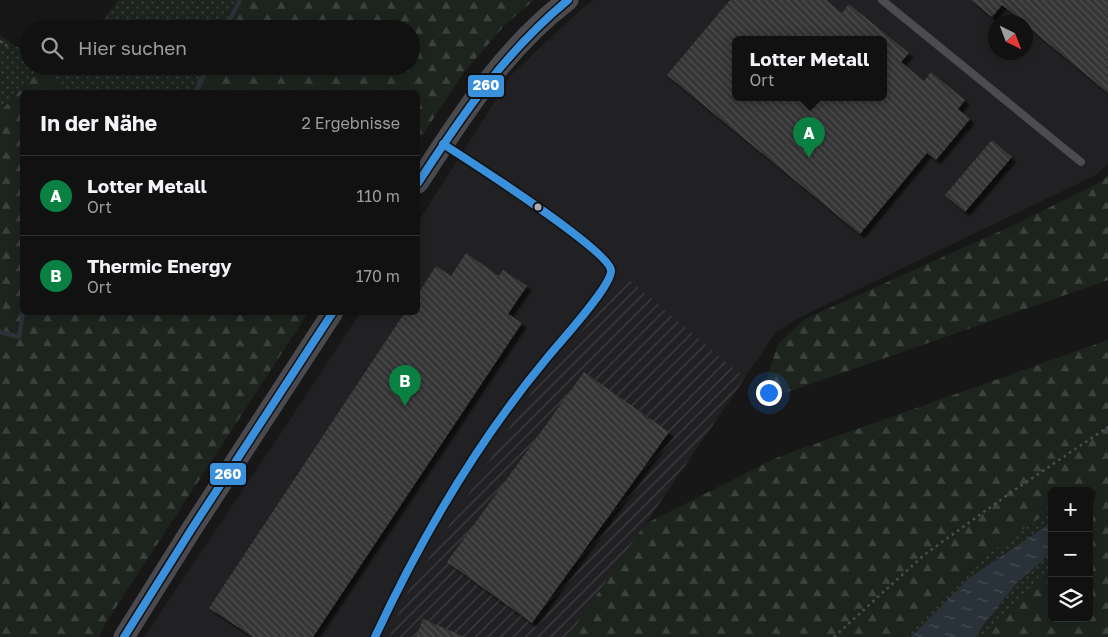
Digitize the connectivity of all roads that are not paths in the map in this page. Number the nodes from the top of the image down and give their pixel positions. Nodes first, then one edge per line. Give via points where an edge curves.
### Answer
1 (568, 0) edge
2 (882, 0) edge
3 (443, 144) junction
4 (1081, 162) dead end
5 (420, 180) edge
6 (331, 315) edge
7 (124, 637) edge
8 (375, 637) edge

1 - 3 street via 504,60
2 - 4 lane
3 - 5 street
3 - 8 lane via 539,207 593,250 606,261 611,270 610,279 515,397 484,443 436,517 391,599
6 - 7 street

